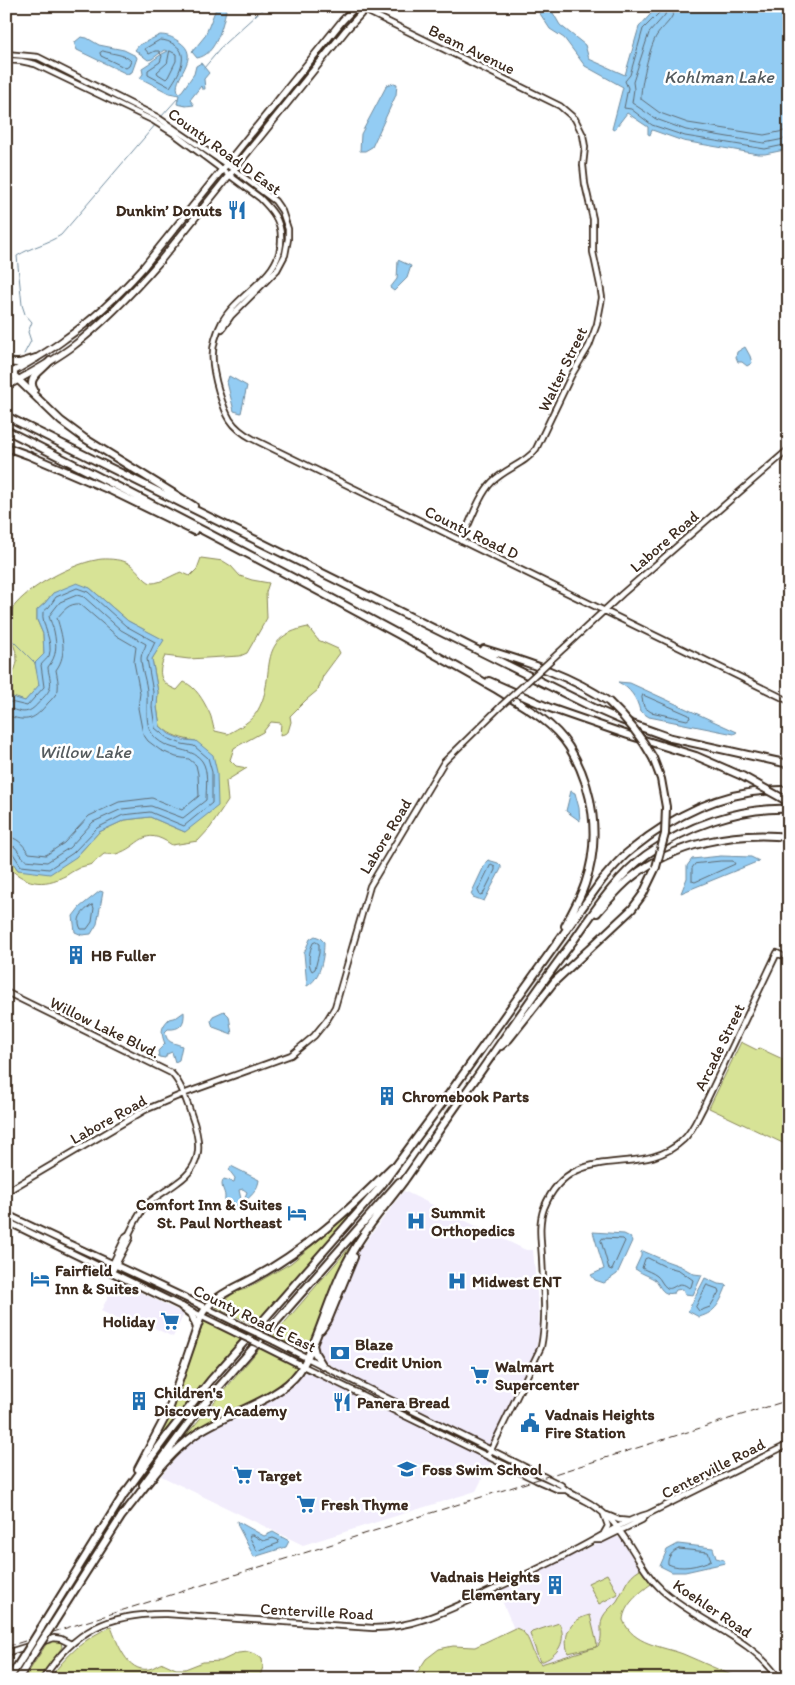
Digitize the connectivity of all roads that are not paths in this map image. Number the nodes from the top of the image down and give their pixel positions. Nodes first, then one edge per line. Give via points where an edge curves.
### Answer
1 (356, 6) edge
2 (366, 8) edge
3 (6, 54) edge
4 (6, 60) edge
5 (575, 119) joint
6 (223, 167) junction
7 (232, 173) junction
8 (218, 334) junction
9 (36, 358) junction
10 (50, 361) junction
11 (6, 362) edge
12 (8, 373) edge
13 (19, 379) junction
14 (6, 388) edge
15 (45, 405) junction
16 (6, 416) edge
17 (6, 430) edge
18 (6, 447) edge
19 (789, 449) edge
20 (209, 517) junction
21 (461, 541) junction
22 (281, 572) junction
23 (604, 611) junction
24 (469, 645) junction
25 (463, 670) junction
26 (789, 701) edge
27 (789, 764) edge
28 (789, 790) edge
29 (789, 802) edge
30 (789, 809) edge
31 (789, 837) edge
32 (585, 924) junction
33 (558, 941) junction
34 (781, 955) dead end
35 (6, 992) edge
36 (494, 1051) junction
37 (183, 1094) junction
38 (430, 1144) junction
39 (410, 1148) junction
40 (7, 1192) edge
41 (6, 1214) edge
42 (6, 1222) edge
43 (114, 1266) junction
44 (112, 1272) junction
45 (182, 1307) junction
46 (206, 1308) junction
47 (201, 1316) junction
48 (197, 1328) junction
49 (314, 1342) junction
50 (307, 1358) junction
51 (303, 1366) junction
52 (324, 1366) junction
53 (789, 1444) edge
54 (491, 1450) junction
55 (488, 1456) junction
56 (565, 1490) junction
57 (125, 1493) junction
58 (604, 1514) junction
59 (648, 1514) junction
60 (121, 1517) junction
61 (631, 1521) junction
62 (618, 1529) junction
63 (602, 1534) junction
64 (594, 1540) junction
65 (71, 1644) junction
66 (6, 1653) edge
67 (9, 1679) edge
68 (18, 1679) edge
69 (43, 1679) edge
70 (779, 1679) edge

1 - 2 street, Beam Avenue
1 - 6 main road
2 - 5 street, Beam Avenue via 560,106
2 - 7 main road
3 - 6 street, County Road D East via 38,57 157,117
4 - 6 street, County Road D East via 35,64 136,112
5 - 21 street, Walter Street via 584,141 584,174 593,219 594,259 602,292 597,324 536,449 488,486
6 - 7 street, County Road D East
6 - 9 main road via 123,289 83,326
7 - 8 street, County Road D East via 271,208 278,220 281,242 276,263 227,314
7 - 8 street, County Road D East via 275,201 282,211 288,239 285,255 277,270 231,316
7 - 10 main road via 132,292 83,339
8 - 21 street, County Road D via 212,349 213,371 224,411 236,428
9 - 11 highway via 21,364
9 - 12 main road
10 - 13 main road
10 - 15 highway via 31,382
12 - 13 highway
13 - 14 main road
13 - 15 highway
15 - 20 highway via 84,438
16 - 20 highway
17 - 22 highway
18 - 22 highway via 112,491
19 - 23 street, Labore Road
20 - 24 highway
21 - 23 street, County Road D
22 - 25 highway
23 - 26 street, County Road D
23 - 37 street, Labore Road, bridge via 444,762 370,886 335,1006 314,1036 291,1054
24 - 27 highway via 598,710 639,727 671,738
24 - 36 highway, bridge via 548,671 608,702 637,731 653,758 666,807 665,834 656,867 643,894 632,909 554,982 509,1039
25 - 29 highway, bridge via 550,708 696,756
25 - 33 highway via 536,714 568,745 581,768 593,817 594,843 584,886
28 - 33 highway via 748,793 717,800 685,813 659,829 629,851 602,880
30 - 32 highway via 742,813 707,822 673,837 621,878
31 - 32 highway via 758,835 724,839 669,854 631,878
32 - 36 highway
33 - 39 highway
34 - 54 street, Arcade Street via 777,953 684,1140 658,1155 580,1168 561,1182 548,1198 540,1234 545,1329 541,1347
35 - 37 street, Willow Lake Blvd. via 167,1071 176,1078
36 - 38 highway
37 - 40 street, Labore Road via 145,1110
37 - 43 street, Willow Lake Blvd. via 199,1138 195,1163 184,1178 145,1206 126,1236
38 - 49 highway via 353,1250
38 - 60 highway via 196,1413
39 - 46 highway via 308,1244
39 - 57 highway via 375,1194 210,1381
41 - 43 main road, County Road E East
42 - 44 main road, County Road E East
43 - 44 street, Willow Lake Blvd.
43 - 46 main road, County Road E East
44 - 45 main road, County Road E East
45 - 47 main road, County Road E East
45 - 48 highway via 192,1315
46 - 47 highway
46 - 50 main road, County Road E East, bridge
47 - 48 highway
47 - 51 main road, County Road E East, bridge
48 - 57 highway via 169,1410
49 - 50 highway
49 - 52 highway via 316,1354
50 - 51 highway
50 - 52 street, County Road E East
51 - 55 street, County Road E East
51 - 60 highway via 278,1391 188,1440
52 - 54 street, County Road E East
53 - 59 street, Centerville Road
54 - 55 street
54 - 56 street, County Road E East
55 - 56 street, County Road E East
56 - 58 street
57 - 67 highway, bridge
58 - 61 street
58 - 62 street, Koehler Road
58 - 63 street via 608,1526
59 - 61 street, Centerville Road
59 - 62 street, Centerville Road via 642,1520
60 - 68 highway, bridge
61 - 62 street, Centerville Road
62 - 63 street, Centerville Road
62 - 64 street, Centerville Road via 601,1540
62 - 70 street, Koehler Road via 660,1588 754,1651
63 - 64 street, Centerville Road
64 - 65 street, Centerville Road via 442,1612 401,1626 371,1628 149,1615 103,1624
65 - 66 street via 55,1638
65 - 69 street, Centerville Road

